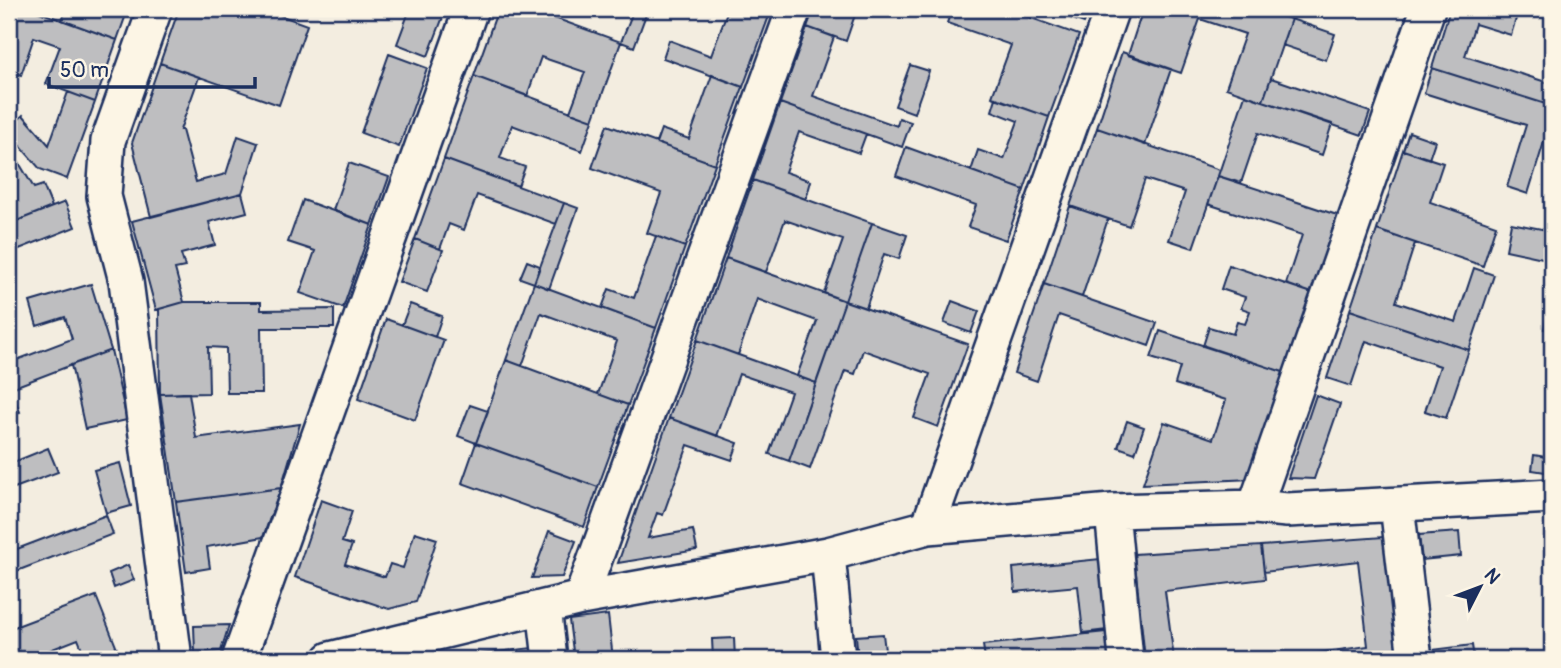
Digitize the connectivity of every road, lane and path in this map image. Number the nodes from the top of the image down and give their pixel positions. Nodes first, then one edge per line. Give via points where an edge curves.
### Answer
1 (155, 9) edge
2 (471, 9) edge
3 (794, 9) edge
4 (1112, 9) edge
5 (1428, 9) edge
6 (1552, 496) edge
7 (1397, 505) junction
8 (1255, 507) junction
9 (1112, 511) junction
10 (928, 527) junction
11 (828, 554) junction
12 (581, 598) junction
13 (544, 607) junction
14 (174, 659) edge
15 (239, 659) edge
16 (330, 659) edge
17 (550, 659) edge
18 (838, 659) edge
19 (1126, 659) edge
20 (1415, 659) edge

1 - 14 street via 108,141 104,196 126,281
2 - 15 street
3 - 12 street
4 - 10 street
5 - 8 street
6 - 7 street
7 - 8 street
7 - 20 street
8 - 9 street
9 - 10 street
9 - 19 street
10 - 11 street
11 - 12 street
11 - 18 street
12 - 13 street
13 - 16 street
13 - 17 street

